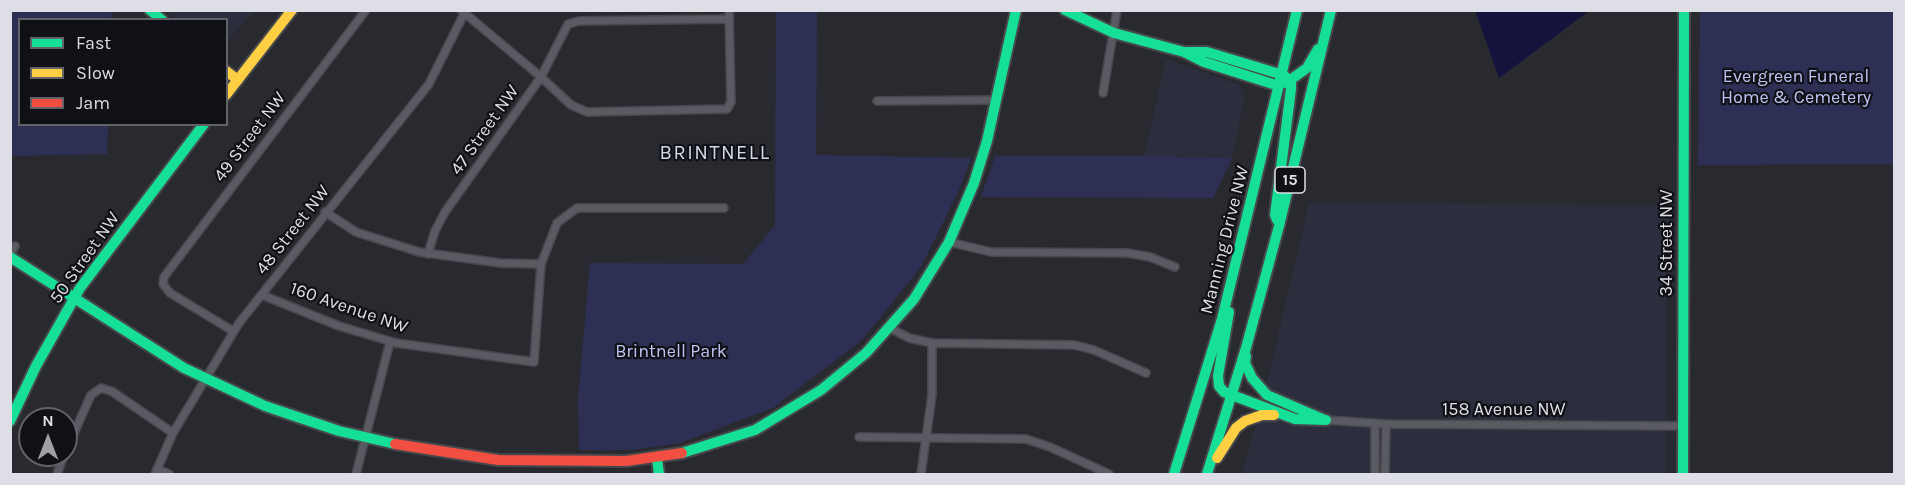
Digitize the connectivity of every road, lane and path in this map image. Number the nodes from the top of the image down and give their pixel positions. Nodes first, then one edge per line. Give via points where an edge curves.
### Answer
1 (284, 10) edge
2 (292, 10) edge
3 (366, 10) edge
4 (1016, 10) edge
5 (1065, 10) edge
6 (1117, 10) edge
7 (1297, 10) edge
8 (1331, 10) edge
9 (1684, 10) edge
10 (464, 11) edge
11 (729, 15) edge
12 (1114, 33) junction
13 (1324, 39) junction
14 (1184, 52) junction
15 (228, 72) edge
16 (541, 77) junction
17 (1287, 78) junction
18 (238, 80) junction
19 (1279, 87) junction
20 (228, 92) edge
21 (1103, 93) dead end
22 (996, 100) junction
23 (878, 101) dead end
24 (203, 126) edge
25 (724, 208) dead end
26 (325, 212) junction
27 (1279, 226) junction
28 (949, 242) junction
29 (15, 246) dead end
30 (428, 254) junction
31 (10, 255) edge
32 (541, 264) junction
33 (1176, 267) dead end
34 (1229, 294) junction
35 (262, 295) junction
36 (74, 298) junction
37 (890, 328) junction
38 (233, 331) junction
39 (390, 342) junction
40 (932, 343) junction
41 (1246, 348) junction
42 (1146, 373) dead end
43 (206, 380) junction
44 (1232, 397) junction
45 (1282, 415) junction
46 (1326, 420) junction
47 (10, 421) edge
48 (1375, 424) junction
49 (1386, 424) junction
50 (78, 425) edge
51 (1683, 426) junction
52 (173, 433) junction
53 (859, 437) dead end
54 (927, 437) junction
55 (366, 439) junction
56 (657, 459) junction
57 (156, 472) edge
58 (169, 474) edge
59 (356, 474) edge
60 (659, 474) edge
61 (921, 474) edge
62 (1109, 474) edge
63 (1174, 474) edge
64 (1207, 474) edge
65 (1375, 474) edge
66 (1385, 474) edge
67 (1683, 474) edge

1 - 18 street via 248,59
2 - 18 street
3 - 38 street, 49 Street NW via 166,272 163,284 170,293
4 - 22 street
5 - 12 street
6 - 12 street
7 - 17 street
8 - 13 street, 15
9 - 51 street, 34 Street NW
10 - 16 street
10 - 26 street, 48 Street NW via 429,84
11 - 16 street, 47 Street NW via 568,24
11 - 16 street via 727,109 587,112 571,105
12 - 14 street
12 - 21 street
13 - 17 street via 1307,68
13 - 27 street, 15
14 - 17 street via 1207,52
14 - 19 street
15 - 18 street
16 - 30 street, 47 Street NW via 445,212
17 - 19 street
17 - 27 street via 1275,215
18 - 20 street
19 - 34 street, Manning Drive NW
22 - 23 street
22 - 28 street via 974,183
24 - 36 street, 50 Street NW
25 - 32 street via 577,208 556,224
26 - 30 street via 356,232
26 - 35 street, 48 Street NW
27 - 41 street, 15
28 - 33 street via 992,252 1127,253
28 - 37 street via 919,292
29 - 31 street
30 - 32 street
31 - 36 street
32 - 39 street, 160 Avenue NW via 534,362
34 - 44 street via 1228,327 1218,376 1220,386
34 - 63 street, Manning Drive NW
35 - 38 street, 48 Street NW
35 - 39 street, 160 Avenue NW
36 - 43 street
36 - 47 street, 50 Street NW
37 - 40 street via 909,338
37 - 56 street via 843,373 774,420 723,443
38 - 43 street, 48 Street NW
39 - 55 street
40 - 42 street via 1074,345
40 - 54 street
41 - 44 street
41 - 46 street via 1245,363 1258,387 1278,401
43 - 52 street, 48 Street NW
43 - 55 street via 288,415
44 - 45 street
44 - 64 street
45 - 46 street via 1306,421
45 - 64 street via 1262,415 1245,421
46 - 48 street, 158 Avenue NW
48 - 49 street, 158 Avenue NW
48 - 65 street
49 - 51 street, 158 Avenue NW
49 - 66 street
50 - 52 street via 92,395 101,388
51 - 67 street, 34 Street NW
52 - 57 street, 48 Street NW
53 - 54 street
54 - 61 street
54 - 62 street via 1026,439
55 - 56 street via 498,460
55 - 59 street
56 - 60 street
57 - 58 street

